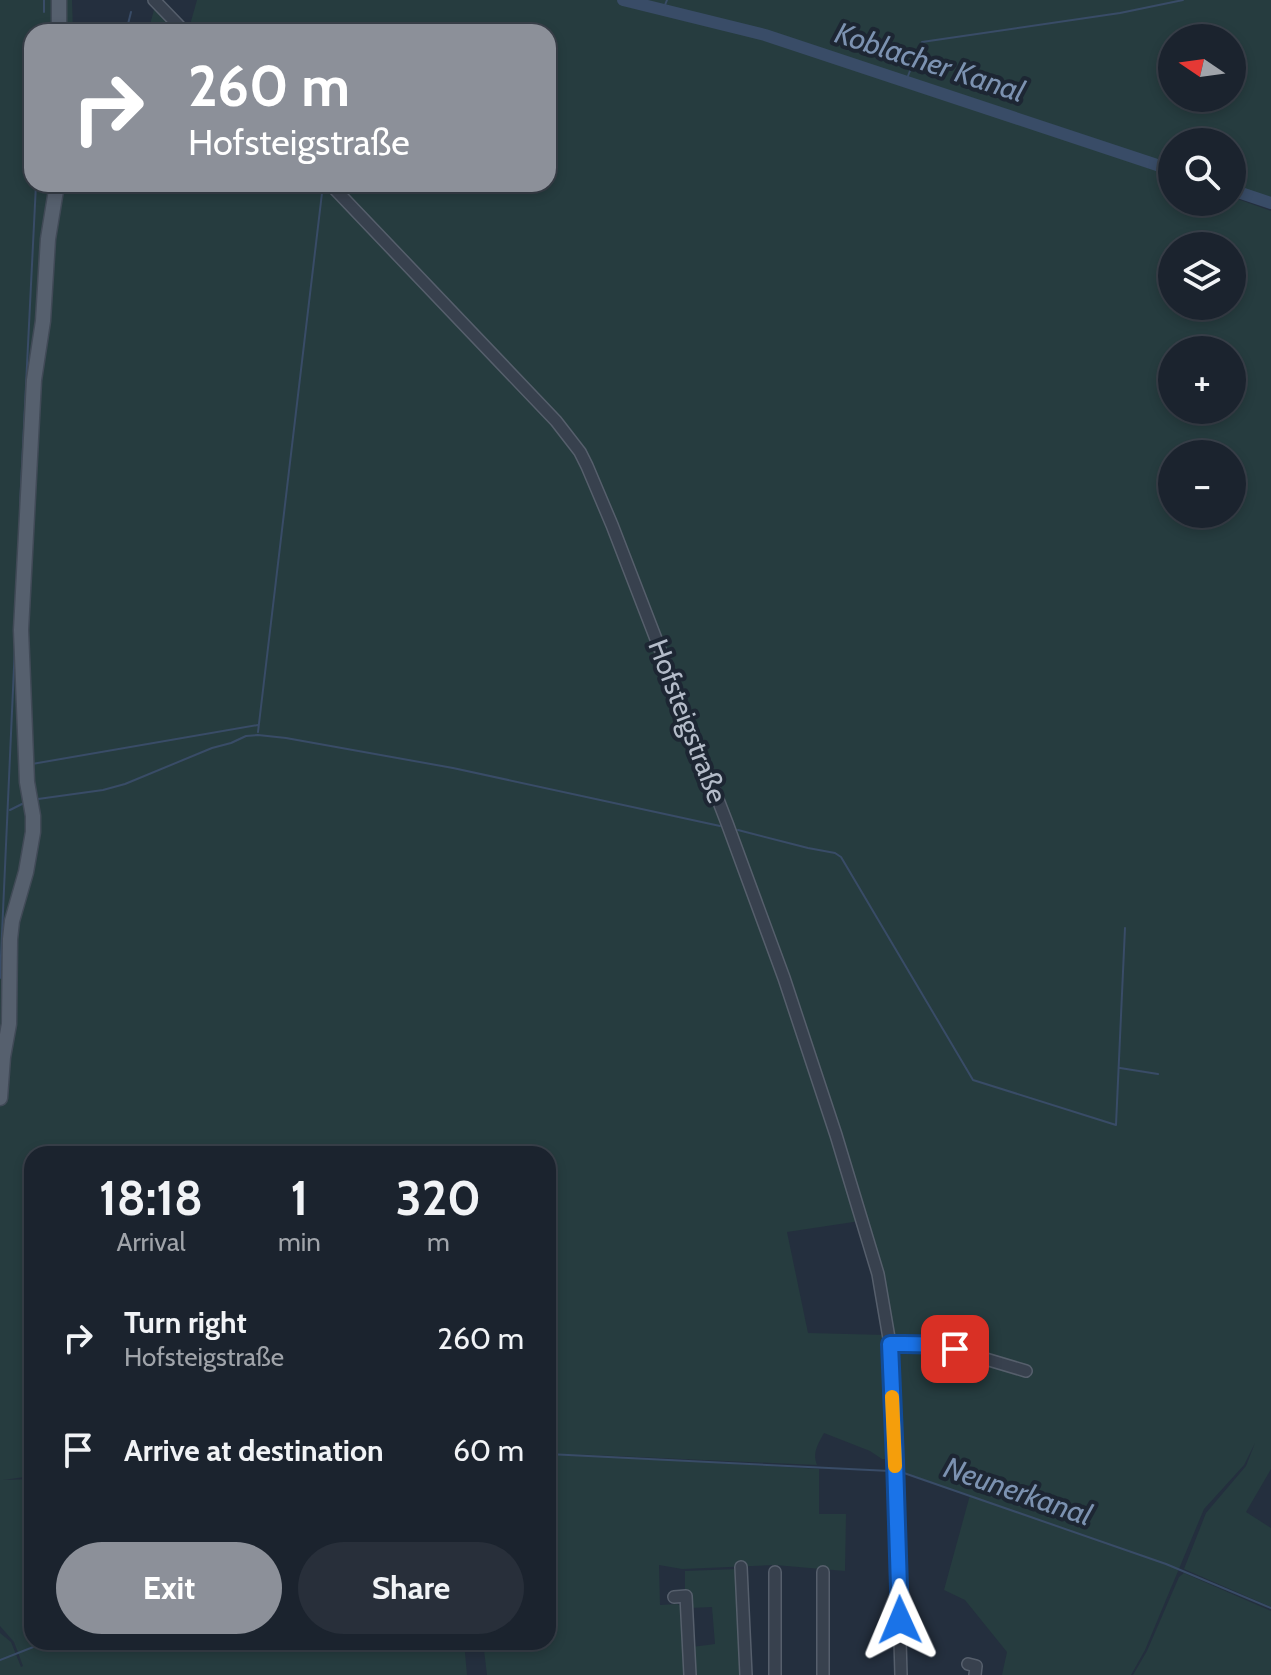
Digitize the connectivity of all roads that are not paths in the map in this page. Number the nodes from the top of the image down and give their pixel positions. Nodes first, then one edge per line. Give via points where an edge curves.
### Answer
1 (59, 0) edge
2 (154, 0) edge
3 (59, 24) edge
4 (177, 24) edge
5 (56, 192) edge
6 (338, 192) edge
7 (0, 1098) edge
8 (890, 1344) junction
9 (1026, 1371) dead end
10 (741, 1567) dead end
11 (775, 1572) dead end
12 (823, 1572) dead end
13 (674, 1597) dead end
14 (690, 1675) edge
15 (746, 1675) edge
16 (775, 1675) edge
17 (823, 1675) edge
18 (901, 1675) edge

1 - 3 main road
2 - 4 street
5 - 7 main road via 34,380 21,630 33,832 12,921
6 - 8 street, Hofsteigstraße via 580,452 784,978 878,1274
8 - 9 street via 942,1346
8 - 18 street, Hofsteigstraße
10 - 15 street
11 - 16 street
12 - 17 street
13 - 14 street via 686,1596

